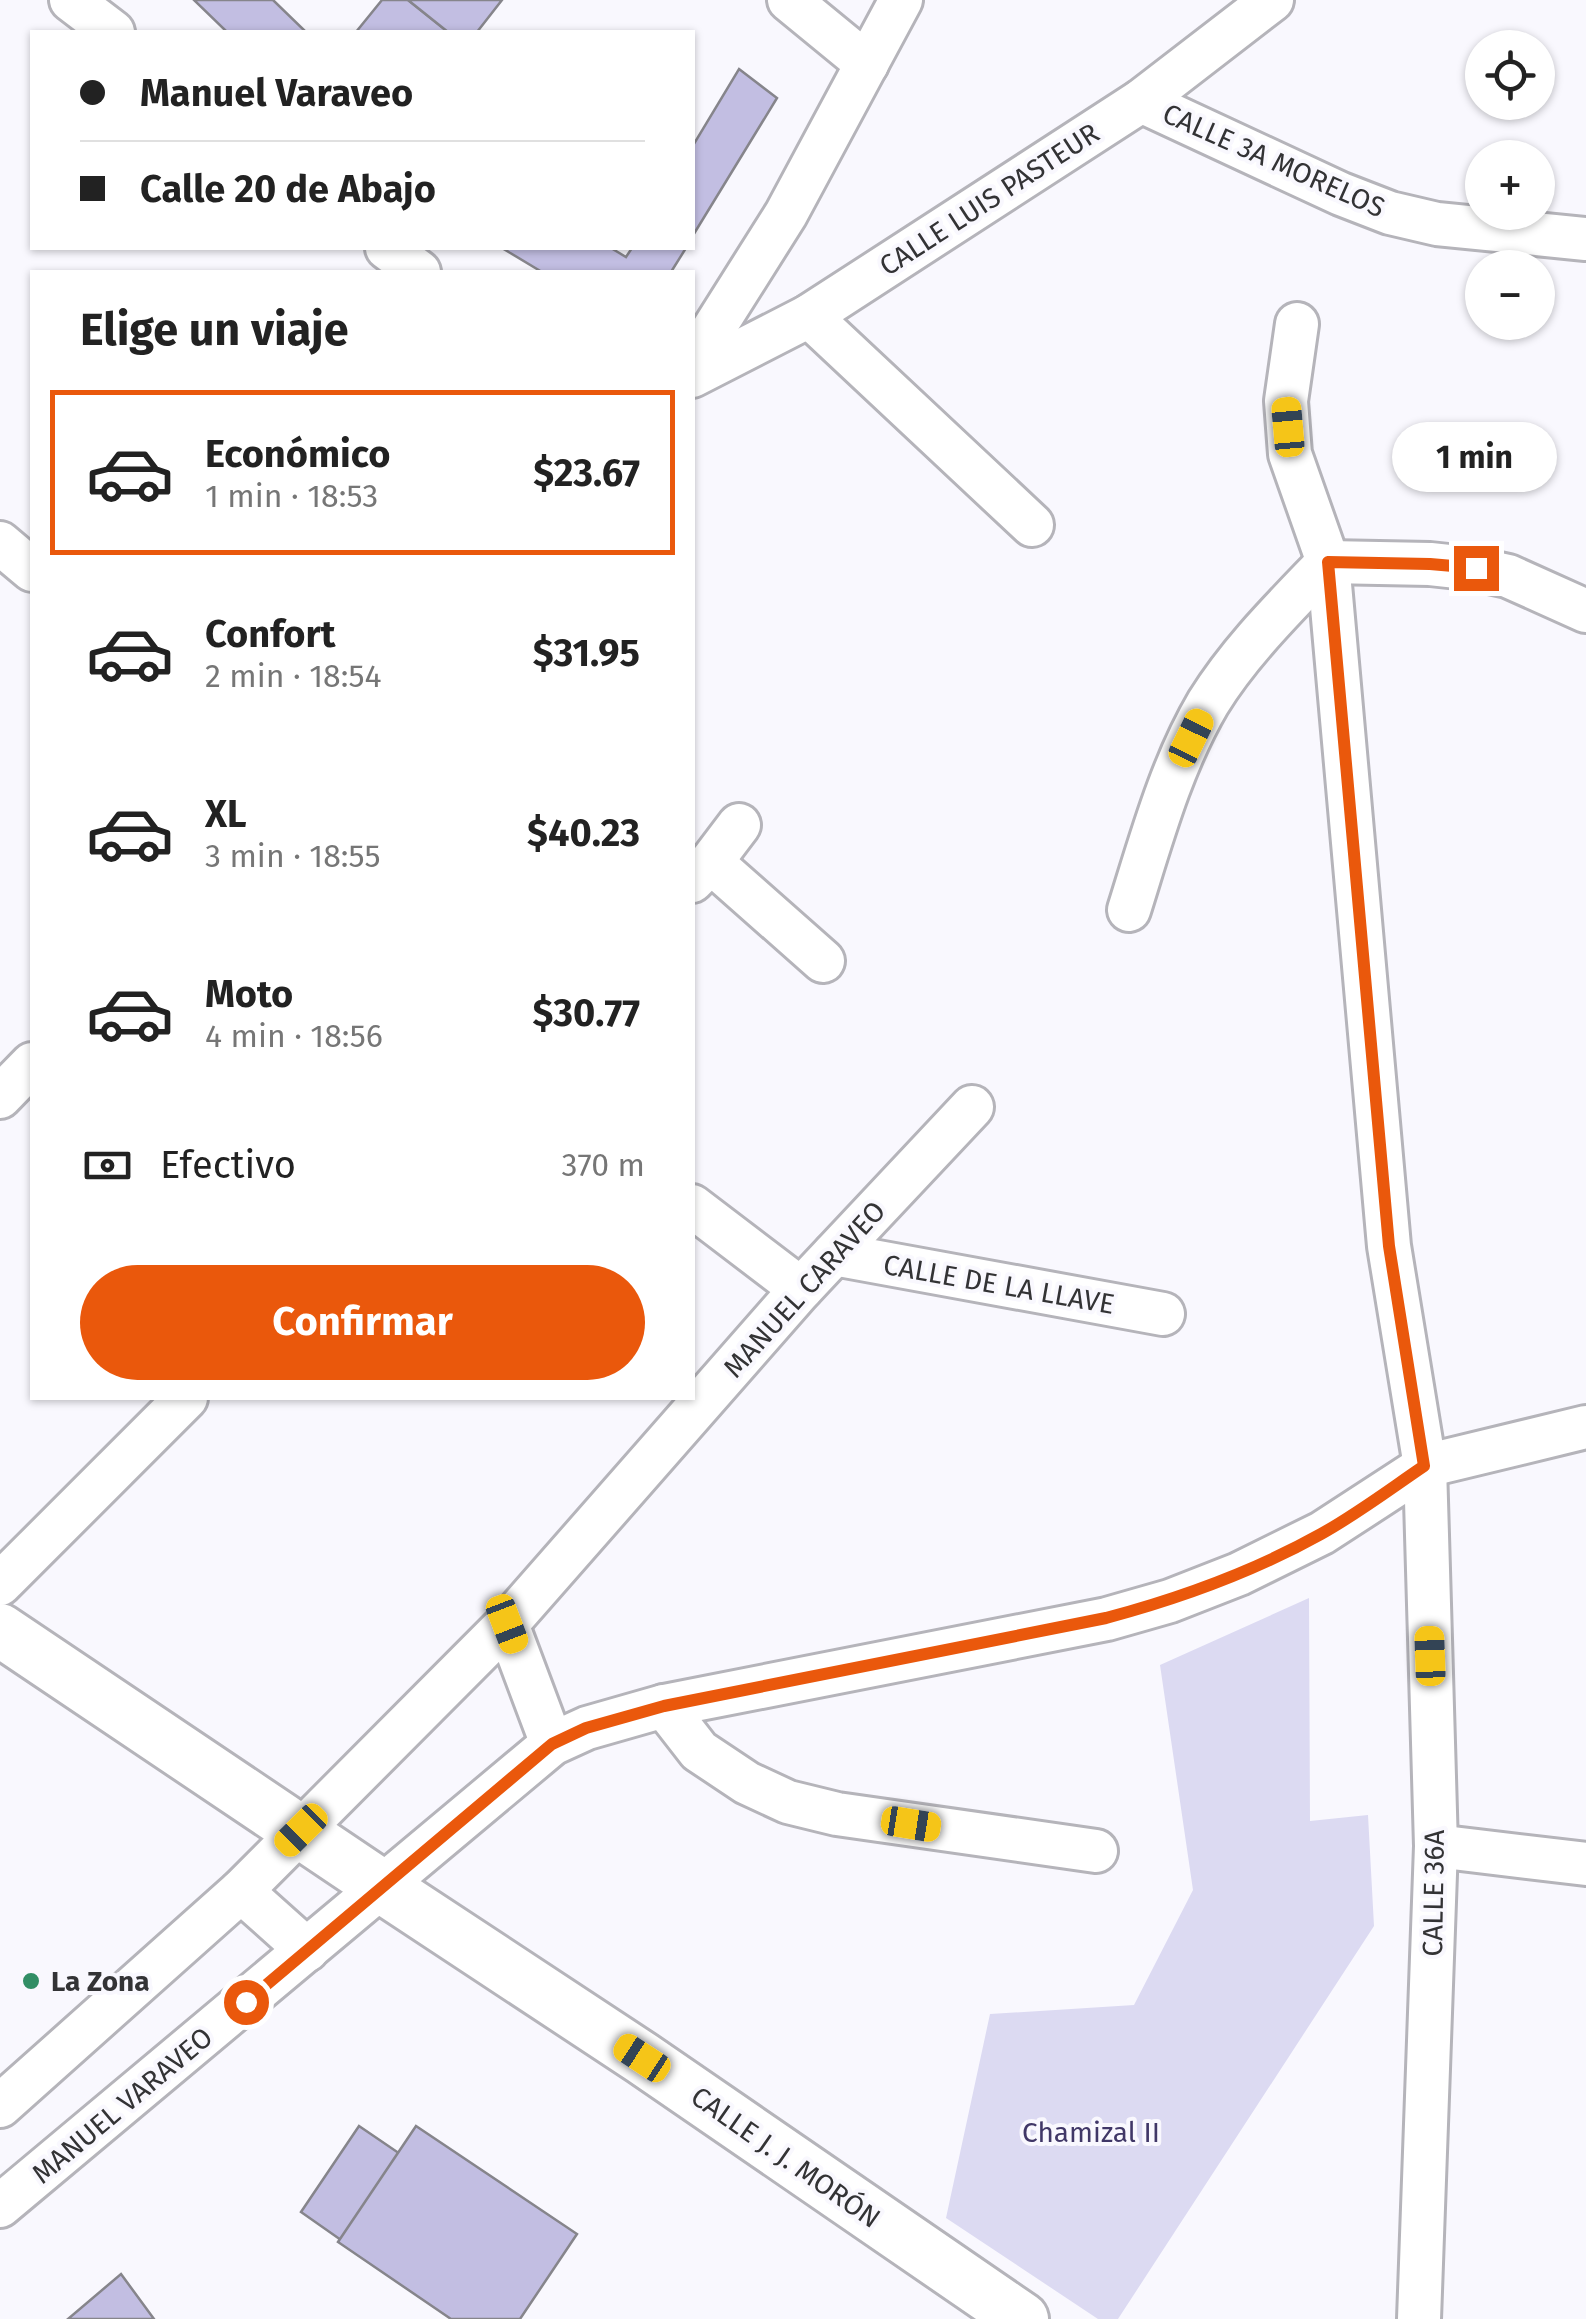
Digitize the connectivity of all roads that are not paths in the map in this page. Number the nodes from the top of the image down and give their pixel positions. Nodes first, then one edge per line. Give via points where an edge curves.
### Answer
1 (71, 0) edge
2 (789, 0) edge
3 (900, 0) edge
4 (1272, 0) edge
5 (110, 30) edge
6 (867, 64) junction
7 (1140, 100) junction
8 (1586, 239) edge
9 (390, 250) edge
10 (415, 270) edge
11 (809, 316) junction
12 (1297, 324) dead end
13 (695, 357) edge
14 (695, 374) edge
15 (1032, 525) dead end
16 (0, 542) edge
17 (1328, 562) junction
18 (30, 568) edge
19 (1586, 611) edge
20 (739, 825) dead end
21 (702, 872) edge
22 (1129, 910) dead end
23 (823, 961) dead end
24 (30, 1066) edge
25 (0, 1097) edge
26 (972, 1107) dead end
27 (695, 1208) edge
28 (834, 1254) junction
29 (801, 1289) junction
30 (1163, 1314) dead end
31 (184, 1400) edge
32 (1586, 1427) edge
33 (1424, 1466) junction
34 (0, 1584) edge
35 (507, 1624) junction
36 (0, 1630) edge
37 (664, 1706) junction
38 (552, 1744) junction
39 (301, 1830) junction
40 (1436, 1846) junction
41 (1096, 1851) dead end
42 (1586, 1864) edge
43 (382, 1886) junction
44 (241, 1890) junction
45 (307, 1950) junction
46 (0, 2106) edge
47 (0, 2206) edge
48 (1022, 2319) edge
49 (1419, 2319) edge

1 - 5 street
2 - 6 street
3 - 6 street
4 - 7 street, CALLE LUIS PASTEUR
6 - 13 street via 786,214
7 - 8 street, CALLE 3A MORELOS via 1390,213
7 - 11 street, CALLE LUIS PASTEUR
9 - 10 street
11 - 14 street, CALLE LUIS PASTEUR
11 - 15 street
12 - 17 street, CALLE 36A via 1286,401 1290,454
16 - 18 street
17 - 19 street via 1476,568
17 - 22 street via 1208,703 1174,774
17 - 33 street, CALLE 36A via 1389,1246
20 - 21 street
21 - 23 street
24 - 25 street
26 - 28 street, MANUEL CARAVEO
27 - 29 street
28 - 29 street, MANUEL CARAVEO
28 - 30 street, CALLE DE LA LLAVE
29 - 35 street, MANUEL CARAVEO
31 - 34 street
32 - 33 street, MANUEL VARAVEO
33 - 37 street, MANUEL VARAVEO via 1322,1533 1170,1601
33 - 40 street, CALLE 36A
35 - 38 street
35 - 39 street, MANUEL CARAVEO
36 - 39 main road, CALLE J. J. MORÓN
37 - 38 street, MANUEL VARAVEO
37 - 41 street via 699,1751 788,1802
38 - 43 street, MANUEL VARAVEO
39 - 43 main road, CALLE J. J. MORÓN
39 - 44 street, MANUEL CARAVEO
40 - 42 street
40 - 49 street, CALLE 36A
43 - 45 street, MANUEL VARAVEO
43 - 48 main road, CALLE J. J. MORÓN
44 - 45 street
44 - 46 street, MANUEL CARAVEO
45 - 47 street, MANUEL VARAVEO

